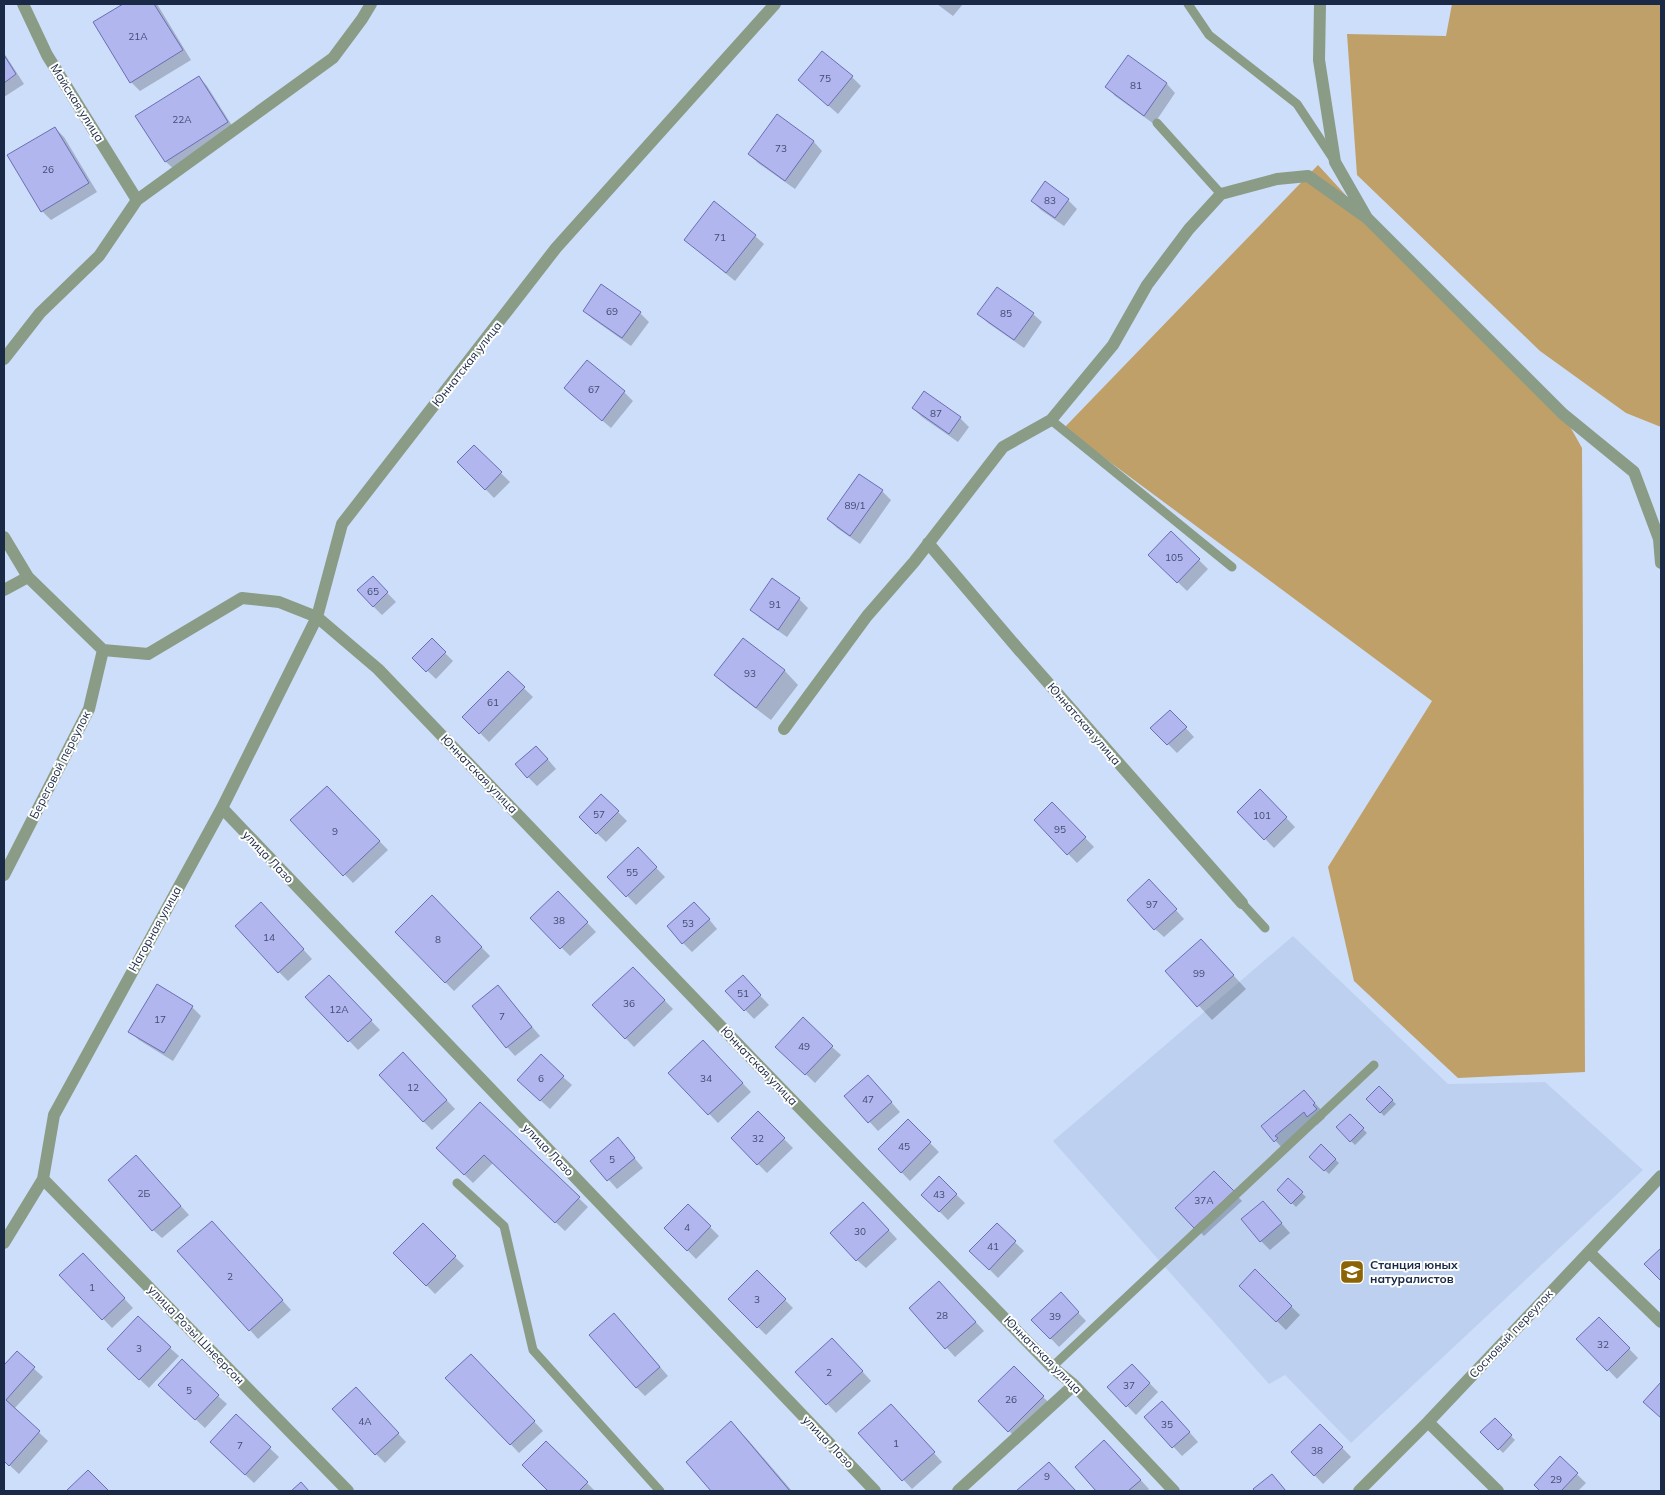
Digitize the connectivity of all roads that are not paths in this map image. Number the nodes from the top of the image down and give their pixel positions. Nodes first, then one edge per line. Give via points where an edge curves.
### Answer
1 (22, 4) edge
2 (370, 4) edge
3 (775, 4) edge
4 (1188, 4) edge
5 (1320, 4) edge
6 (1157, 124) dead end
7 (1335, 162) junction
8 (1221, 194) junction
9 (137, 200) junction
10 (1367, 218) junction
11 (4, 359) edge
12 (1051, 420) junction
13 (4, 537) edge
14 (928, 543) junction
15 (1661, 563) edge
16 (1232, 567) dead end
17 (28, 577) junction
18 (4, 590) edge
19 (317, 617) junction
20 (104, 650) junction
21 (784, 729) dead end
22 (222, 808) junction
23 (4, 876) edge
24 (1242, 903) joint
25 (1264, 928) dead end
26 (1374, 1065) dead end
27 (1661, 1176) edge
28 (43, 1179) junction
29 (457, 1183) dead end
30 (4, 1243) edge
31 (1589, 1252) junction
32 (1661, 1322) edge
33 (1052, 1367) junction
34 (1074, 1385) junction
35 (1428, 1422) junction
36 (348, 1491) edge
37 (660, 1491) edge
38 (874, 1491) edge
39 (958, 1491) edge
40 (1174, 1491) edge
41 (1359, 1491) edge
42 (1498, 1491) edge

1 - 9 street, Майская улица via 47,55
2 - 9 street via 333,58
3 - 19 street, Юннатская улица via 556,248 342,524
4 - 7 lane via 1209,35 1297,104
5 - 7 street via 1319,60
6 - 8 lane
7 - 10 street
8 - 10 street via 1276,179 1308,176
8 - 12 street via 1189,229 1147,285 1112,346
9 - 11 street via 99,256 40,313
10 - 15 street via 1563,414 1634,472 1659,539
12 - 14 street via 1003,447
12 - 16 lane
13 - 17 street
14 - 21 street via 868,616
14 - 24 street, Юннатская улица
17 - 18 street
17 - 20 street
19 - 20 street via 279,602 242,598 148,654
19 - 22 street, Нагорная улица
19 - 33 street, Юннатская улица via 378,669
20 - 23 street, Береговой переулок via 89,709
22 - 28 street, Нагорная улица via 54,1116
22 - 38 street, улица Лазо
24 - 25 lane
26 - 33 lane
27 - 31 street, Сосновый переулок
28 - 30 street, Нагорная улица
28 - 36 street, улица Розы Шнеерсон
29 - 37 lane via 504,1226 533,1350
31 - 32 street
31 - 35 street, Сосновый переулок
33 - 34 street, Юннатская улица
34 - 39 street
34 - 40 street, Юннатская улица
35 - 41 street, Сосновый переулок
35 - 42 street

